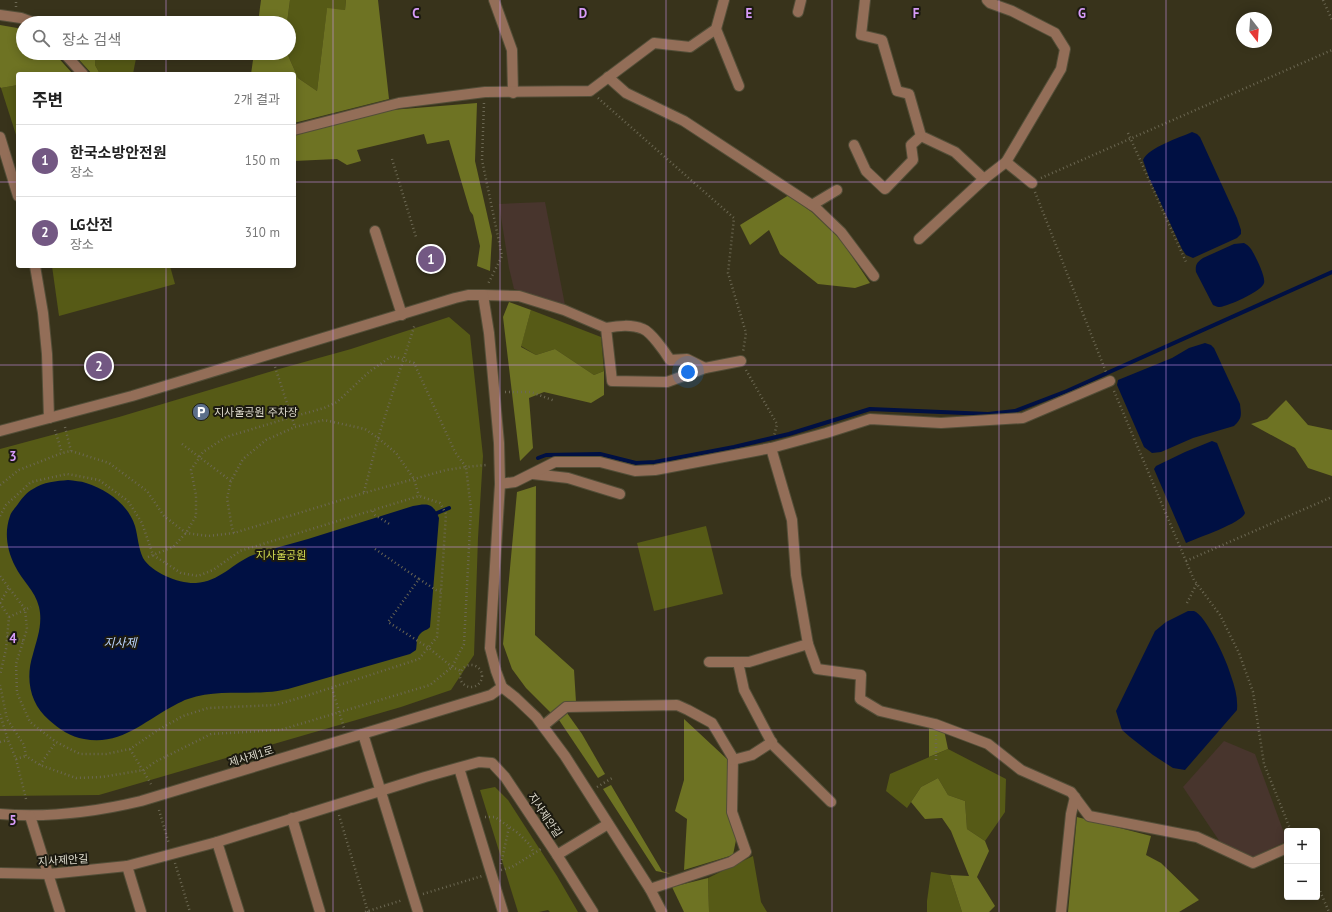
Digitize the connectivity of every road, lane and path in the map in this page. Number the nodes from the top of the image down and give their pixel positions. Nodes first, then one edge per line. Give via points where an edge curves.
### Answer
1 (494, 0) edge
2 (724, 0) edge
3 (800, 0) edge
4 (865, 0) edge
5 (987, 0) edge
6 (1323, 0) edge
7 (798, 12) dead end
8 (0, 15) edge
9 (16, 17) edge
10 (1332, 20) edge
11 (716, 29) junction
12 (1332, 50) edge
13 (70, 60) edge
14 (81, 72) edge
15 (608, 77) junction
16 (739, 86) dead end
17 (590, 91) junction
18 (485, 92) junction
19 (513, 92) junction
20 (296, 129) edge
21 (1128, 133) dead end
22 (921, 136) junction
23 (0, 137) edge
24 (1131, 139) junction
25 (854, 146) dead end
26 (392, 159) dead end
27 (1006, 162) junction
28 (984, 179) junction
29 (1032, 182) junction
30 (16, 189) edge
31 (837, 190) dead end
32 (812, 205) junction
33 (375, 231) dead end
34 (416, 237) dead end
35 (919, 239) dead end
36 (1186, 262) dead end
37 (35, 268) edge
38 (874, 276) dead end
39 (483, 295) junction
40 (402, 315) junction
41 (415, 324) dead end
42 (606, 328) junction
43 (403, 360) junction
44 (741, 361) junction
45 (1103, 365) dead end
46 (275, 366) dead end
47 (704, 368) junction
48 (1110, 381) joint
49 (494, 392) junction
50 (555, 401) dead end
51 (292, 417) junction
52 (49, 418) junction
53 (65, 427) dead end
54 (295, 427) junction
55 (776, 429) dead end
56 (55, 430) dead end
57 (0, 431) edge
58 (378, 438) junction
59 (182, 444) dead end
60 (771, 448) junction
61 (71, 451) junction
62 (62, 453) junction
63 (200, 456) junction
64 (486, 465) dead end
65 (466, 467) junction
66 (532, 474) junction
67 (414, 479) junction
68 (231, 481) junction
69 (500, 484) junction
70 (0, 485) edge
71 (364, 493) junction
72 (620, 494) dead end
73 (419, 496) junction
74 (1332, 497) edge
75 (405, 501) junction
76 (406, 505) dead end
77 (373, 511) junction
78 (0, 516) edge
79 (391, 525) dead end
80 (317, 528) junction
81 (186, 533) junction
82 (234, 533) junction
83 (319, 533) dead end
84 (375, 549) dead end
85 (153, 555) junction
86 (148, 557) dead end
87 (1186, 561) junction
88 (0, 576) edge
89 (419, 579) junction
90 (1197, 583) junction
91 (9, 587) junction
92 (441, 591) junction
93 (0, 603) edge
94 (1187, 603) dead end
95 (31, 607) dead end
96 (25, 609) junction
97 (9, 617) junction
98 (7, 636) junction
99 (24, 641) junction
100 (808, 644) junction
101 (429, 648) junction
102 (709, 662) dead end
103 (738, 662) junction
104 (452, 667) junction
105 (462, 671) junction
106 (0, 675) edge
107 (0, 685) edge
108 (502, 687) junction
109 (332, 688) junction
110 (340, 711) junction
111 (0, 714) edge
112 (935, 724) junction
113 (543, 726) junction
114 (344, 728) dead end
115 (362, 734) junction
116 (8, 740) junction
117 (0, 742) edge
118 (56, 742) junction
119 (772, 742) junction
120 (130, 749) junction
121 (26, 756) junction
122 (16, 759) junction
123 (733, 760) junction
124 (936, 762) dead end
125 (40, 765) junction
126 (459, 768) junction
127 (144, 770) junction
128 (614, 777) dead end
129 (151, 784) dead end
130 (381, 790) junction
131 (588, 793) junction
132 (1075, 797) junction
133 (26, 799) dead end
134 (831, 802) dead end
135 (159, 810) dead end
136 (338, 813) dead end
137 (0, 814) edge
138 (30, 816) junction
139 (483, 817) dead end
140 (292, 818) junction
141 (608, 824) junction
142 (508, 827) junction
143 (1290, 828) edge
144 (218, 842) junction
145 (170, 846) dead end
146 (543, 847) dead end
147 (1284, 849) edge
148 (534, 853) junction
149 (557, 855) junction
150 (174, 860) dead end
151 (127, 866) junction
152 (0, 873) edge
153 (49, 874) junction
154 (484, 875) dead end
155 (650, 889) junction
156 (1320, 891) edge
157 (421, 895) dead end
158 (406, 900) dead end
159 (60, 912) edge
160 (141, 912) edge
161 (190, 912) edge
162 (239, 912) edge
163 (320, 912) edge
164 (367, 912) edge
165 (418, 912) edge
166 (503, 912) edge
167 (593, 912) edge
168 (662, 912) edge
169 (1061, 912) edge
170 (1329, 912) edge

1 - 19 street via 512,50
2 - 11 street
3 - 7 street
4 - 22 street via 862,35 882,40 897,91 909,94
5 - 27 street via 1055,33 1065,49 1061,69
6 - 10 path
8 - 9 street
11 - 15 street via 690,47 654,43
11 - 16 street
12 - 24 path
13 - 14 street
15 - 17 street
15 - 32 street via 626,93 684,121
17 - 19 street
17 - 44 path via 734,218 728,273 746,333
18 - 19 street
18 - 20 street via 398,102
18 - 39 path via 482,160 502,256
21 - 24 path
22 - 25 street via 911,145 913,160 885,189 866,171
22 - 28 street via 955,152
23 - 30 street
24 - 29 path
24 - 36 path
26 - 34 path
27 - 28 street
27 - 29 street
28 - 35 street
29 - 45 path
31 - 32 street
32 - 38 street via 842,232
33 - 40 street
37 - 52 street via 47,354
39 - 40 street via 468,295
39 - 42 street via 518,296 564,310
39 - 49 street
40 - 52 street via 132,396
41 - 43 path
42 - 47 street via 622,325 644,329 670,360 687,359
42 - 47 street via 612,381 667,382
43 - 51 path via 392,356 369,372 337,402
43 - 58 path
43 - 65 path via 414,363 455,452
44 - 47 street
44 - 55 path via 776,424
46 - 51 path
48 - 60 street via 1023,418 941,423 870,419
48 - 87 path
49 - 50 path via 531,392
49 - 69 street
51 - 54 path
51 - 63 path via 226,437
52 - 57 street
53 - 61 path
54 - 58 path via 324,420 365,429
54 - 68 path via 266,440 243,459
56 - 62 path
58 - 67 path via 396,453
58 - 71 path
59 - 63 path
60 - 66 street via 655,470 635,471 600,462 555,462
60 - 100 street via 792,520 796,575
61 - 62 path
61 - 81 path via 109,463 147,491 164,516
62 - 70 path via 19,470
63 - 68 path
63 - 81 path via 191,470 196,495 196,516
64 - 65 path
65 - 67 path
65 - 104 path via 472,509 464,644
66 - 69 street via 516,482
66 - 72 street via 568,478
67 - 71 path
67 - 73 path
68 - 82 path via 227,498
69 - 108 street via 490,648
71 - 82 path
73 - 75 path
73 - 92 path via 440,503 446,514
74 - 87 path
75 - 76 path
75 - 77 path
77 - 79 path via 374,515
77 - 80 path
78 - 85 path via 6,504 31,482 67,474 99,480 128,501 142,523
80 - 83 path
80 - 85 path via 240,551 213,570 198,576 181,572
81 - 82 path via 208,536
81 - 85 path via 173,547
84 - 89 path
85 - 86 path
87 - 90 path
88 - 91 path
89 - 92 path
89 - 101 path via 388,622
90 - 94 path
90 - 143 path via 1220,615 1239,654 1253,692 1264,764
91 - 93 path
91 - 96 path
92 - 101 path via 437,637
93 - 97 path
95 - 96 path
96 - 97 path
96 - 99 path via 27,629
97 - 98 path
98 - 99 path
98 - 106 path
99 - 118 path via 16,664 17,693 30,722
100 - 103 street via 749,662
100 - 112 street via 817,669 861,675 860,699 880,711
101 - 104 path
101 - 109 path via 419,659
102 - 103 street
103 - 119 street via 744,690
104 - 105 path
104 - 110 path via 430,685
105 - 105 path via 460,678 470,687 477,685 481,679 481,670 477,667 467,666
107 - 121 path via 7,719 24,745
108 - 113 street
108 - 115 street, 제사제1로 via 491,695
109 - 110 path
109 - 120 path via 276,705 208,708 183,716
110 - 114 path
110 - 127 path via 280,730 211,734
111 - 116 path
112 - 124 path
112 - 132 street via 988,744 1020,770 1071,792
113 - 123 street via 566,707 677,705 712,723
113 - 131 street
115 - 130 street
115 - 138 street, 제사제1로 via 141,802 86,812
116 - 117 path
116 - 122 path
118 - 120 path via 80,754 106,754
118 - 125 path
119 - 123 street via 752,756
119 - 134 street
120 - 127 path
121 - 122 path
121 - 125 path
122 - 133 path
123 - 155 street via 732,812 746,852 731,862
125 - 127 path via 76,778 102,777
126 - 130 street, 지사제안길
126 - 149 street, 지사제안길 via 479,762 492,763 506,777
126 - 166 street
127 - 129 path
128 - 131 path
130 - 140 street, 지사제안길
130 - 165 street
131 - 141 street
132 - 147 street via 1089,816 1197,837 1253,863
132 - 169 street
135 - 145 path
136 - 164 path
137 - 138 street, 제사제1로
138 - 153 street
139 - 142 path via 495,817
140 - 144 street, 지사제안길
140 - 163 street
141 - 149 street
141 - 155 street
142 - 148 path via 529,844
142 - 148 path via 499,871 512,867
144 - 151 street, 지사제안길
144 - 162 street
146 - 148 path
149 - 167 street, 지사제안길
150 - 161 path
151 - 153 street, 지사제안길
151 - 160 street
152 - 153 street, 지사제안길
153 - 159 street
154 - 157 path
155 - 168 street
156 - 170 path
158 - 164 path

